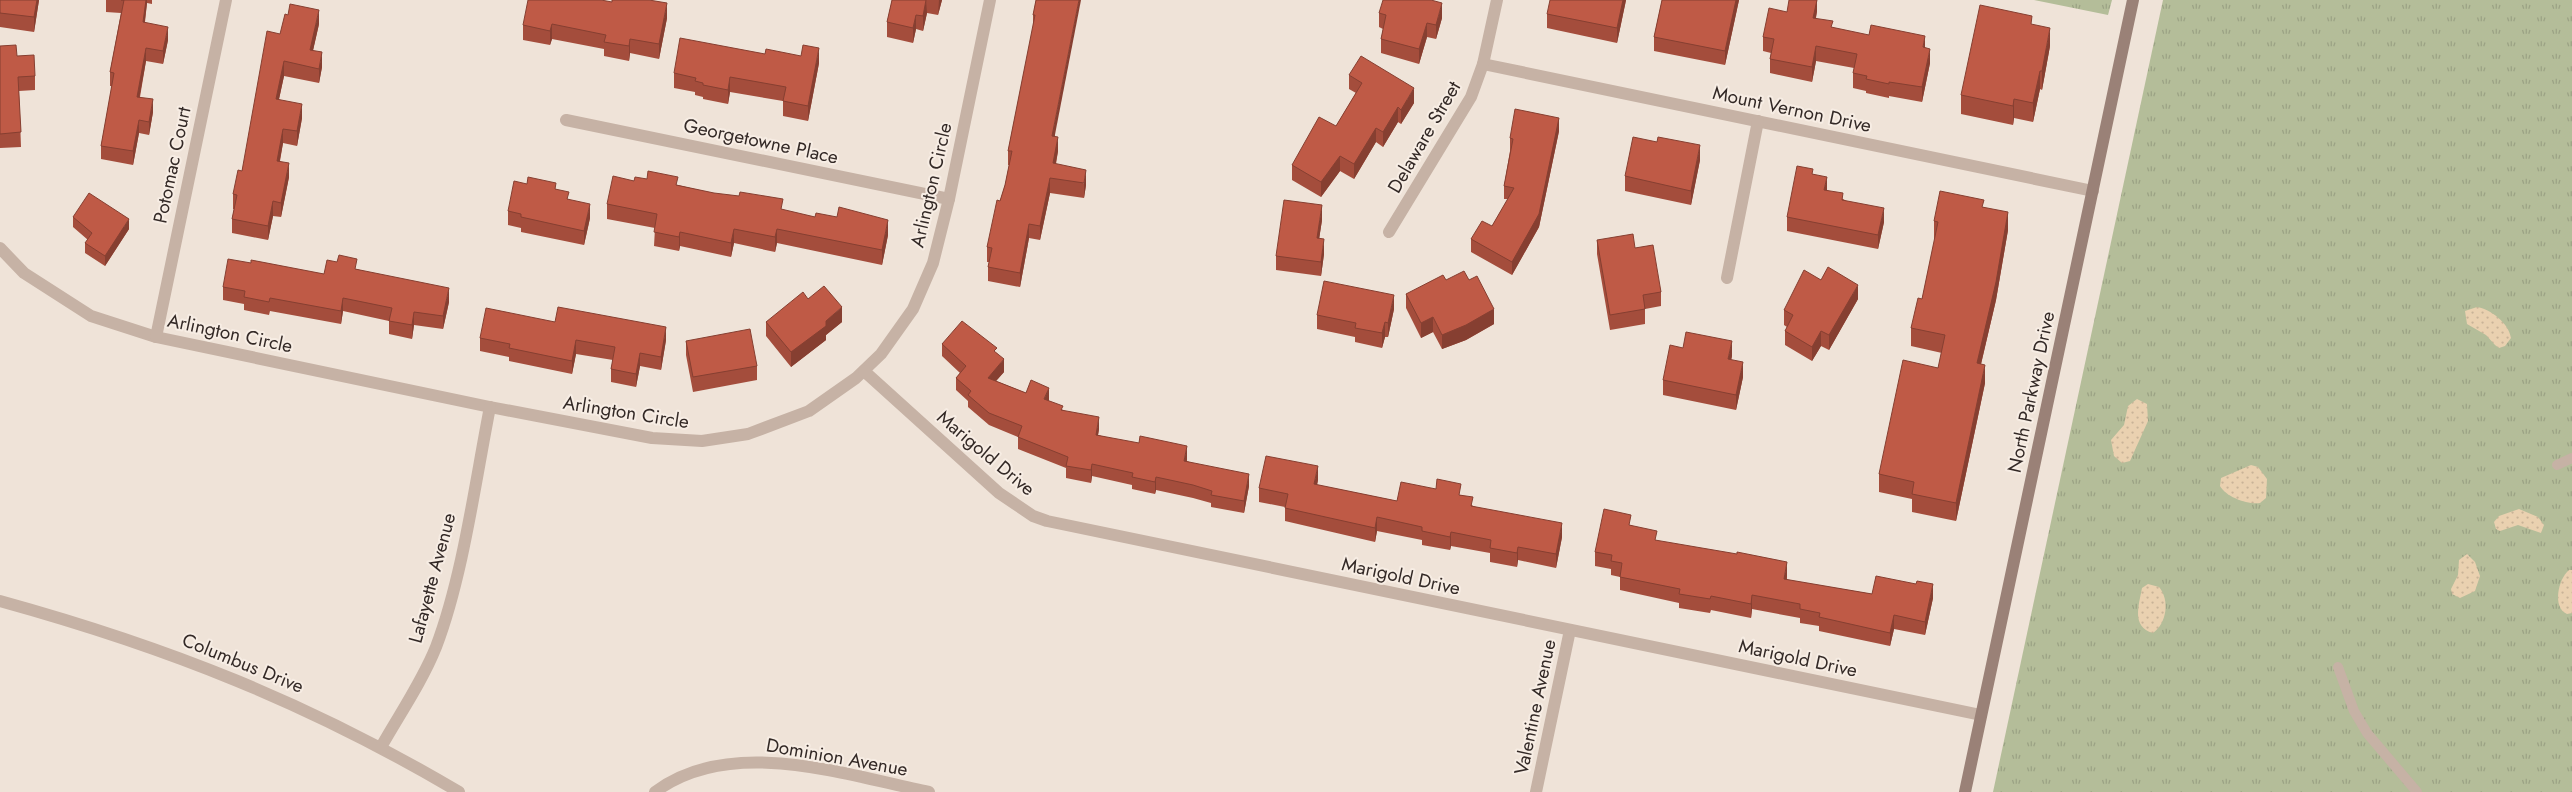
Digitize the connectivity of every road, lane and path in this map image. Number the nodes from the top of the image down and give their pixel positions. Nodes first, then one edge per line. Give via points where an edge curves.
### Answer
1 (226, 0) edge
2 (990, 0) edge
3 (1497, 0) edge
4 (2133, 0) edge
5 (1483, 64) junction
6 (566, 120) dead end
7 (1758, 121) junction
8 (2093, 191) junction
9 (949, 199) junction
10 (1389, 232) dead end
11 (0, 248) edge
12 (1727, 278) dead end
13 (156, 337) junction
14 (864, 372) junction
15 (490, 407) junction
16 (2572, 458) edge
17 (2557, 465) dead end
18 (0, 601) edge
19 (1570, 630) junction
20 (2338, 667) dead end
21 (1981, 715) junction
22 (381, 747) junction
23 (459, 792) edge
24 (655, 792) edge
25 (929, 792) edge
26 (1536, 792) edge
27 (1965, 792) edge
28 (2417, 792) edge

1 - 13 street, Potomac Court
2 - 9 street, Arlington Circle
3 - 5 street, Delaware Street
4 - 8 main road, North Parkway Drive
5 - 7 street, Mount Vernon Drive
5 - 10 street, Delaware Street via 1465,108
6 - 9 street, Georgetowne Place
7 - 8 street, Mount Vernon Drive
7 - 12 street
8 - 21 main road, North Parkway Drive
9 - 14 street, Arlington Circle via 933,263 919,296 894,338
11 - 13 street, Arlington Circle via 24,273 91,316
13 - 15 street, Arlington Circle
14 - 15 street, Arlington Circle via 825,401 790,420 723,439 676,441 652,438
14 - 19 street, Marigold Drive via 999,493 1040,518
15 - 22 street, Lafayette Avenue via 457,573 442,628 435,649
16 - 17 lane
18 - 22 street, Columbus Drive via 125,638 208,667
19 - 21 street, Marigold Drive
19 - 26 street, Valentine Avenue
20 - 28 lane via 2354,711 2367,733
21 - 27 main road, North Parkway Drive
22 - 23 street, Columbus Drive
24 - 25 street, Dominion Avenue via 674,780 707,768 742,762 800,766

